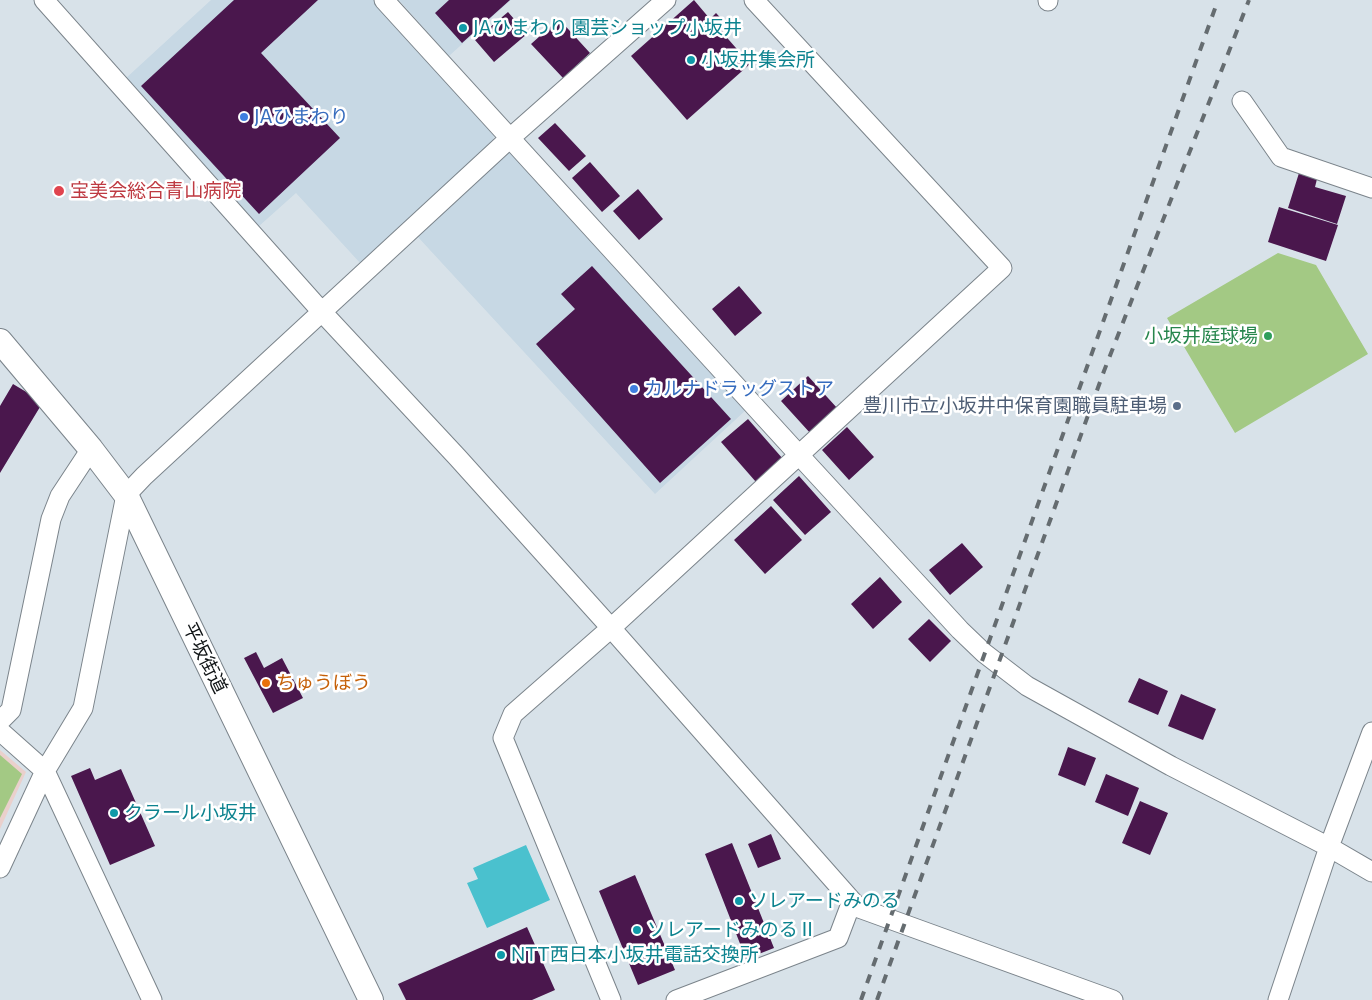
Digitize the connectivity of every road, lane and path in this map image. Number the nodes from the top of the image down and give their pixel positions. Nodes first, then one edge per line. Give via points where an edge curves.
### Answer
1 (44, 0) edge
2 (384, 0) edge
3 (666, 0) edge
4 (754, 0) edge
5 (1242, 101) dead end
6 (509, 138) junction
7 (1372, 188) edge
8 (322, 312) junction
9 (0, 341) edge
10 (91, 449) junction
11 (799, 456) junction
12 (126, 495) junction
13 (611, 628) junction
14 (0, 722) edge
15 (0, 731) edge
16 (1372, 732) edge
17 (45, 771) junction
18 (1329, 847) junction
19 (0, 868) edge
20 (1372, 872) edge
21 (852, 901) junction
22 (152, 1000) edge
23 (371, 1000) edge
24 (611, 1000) edge
25 (676, 1000) edge
26 (1113, 1000) edge
27 (1278, 1000) edge

1 - 8 street
2 - 6 street
3 - 6 street
4 - 11 street via 1002,268
5 - 7 street via 1281,156
6 - 8 street
6 - 11 street
8 - 12 street
8 - 13 street
9 - 10 street, 平坂街道
10 - 12 street, 平坂街道
10 - 14 street via 60,496 51,519 11,710
11 - 13 street
11 - 18 street via 960,630 984,654 1027,686
12 - 17 street via 83,708
12 - 23 street, 平坂街道
13 - 21 street
13 - 24 street via 514,714 502,738
15 - 17 street
16 - 18 street
17 - 19 street
17 - 22 street
18 - 20 street
18 - 27 street
21 - 25 street via 838,938
21 - 26 street via 859,908

